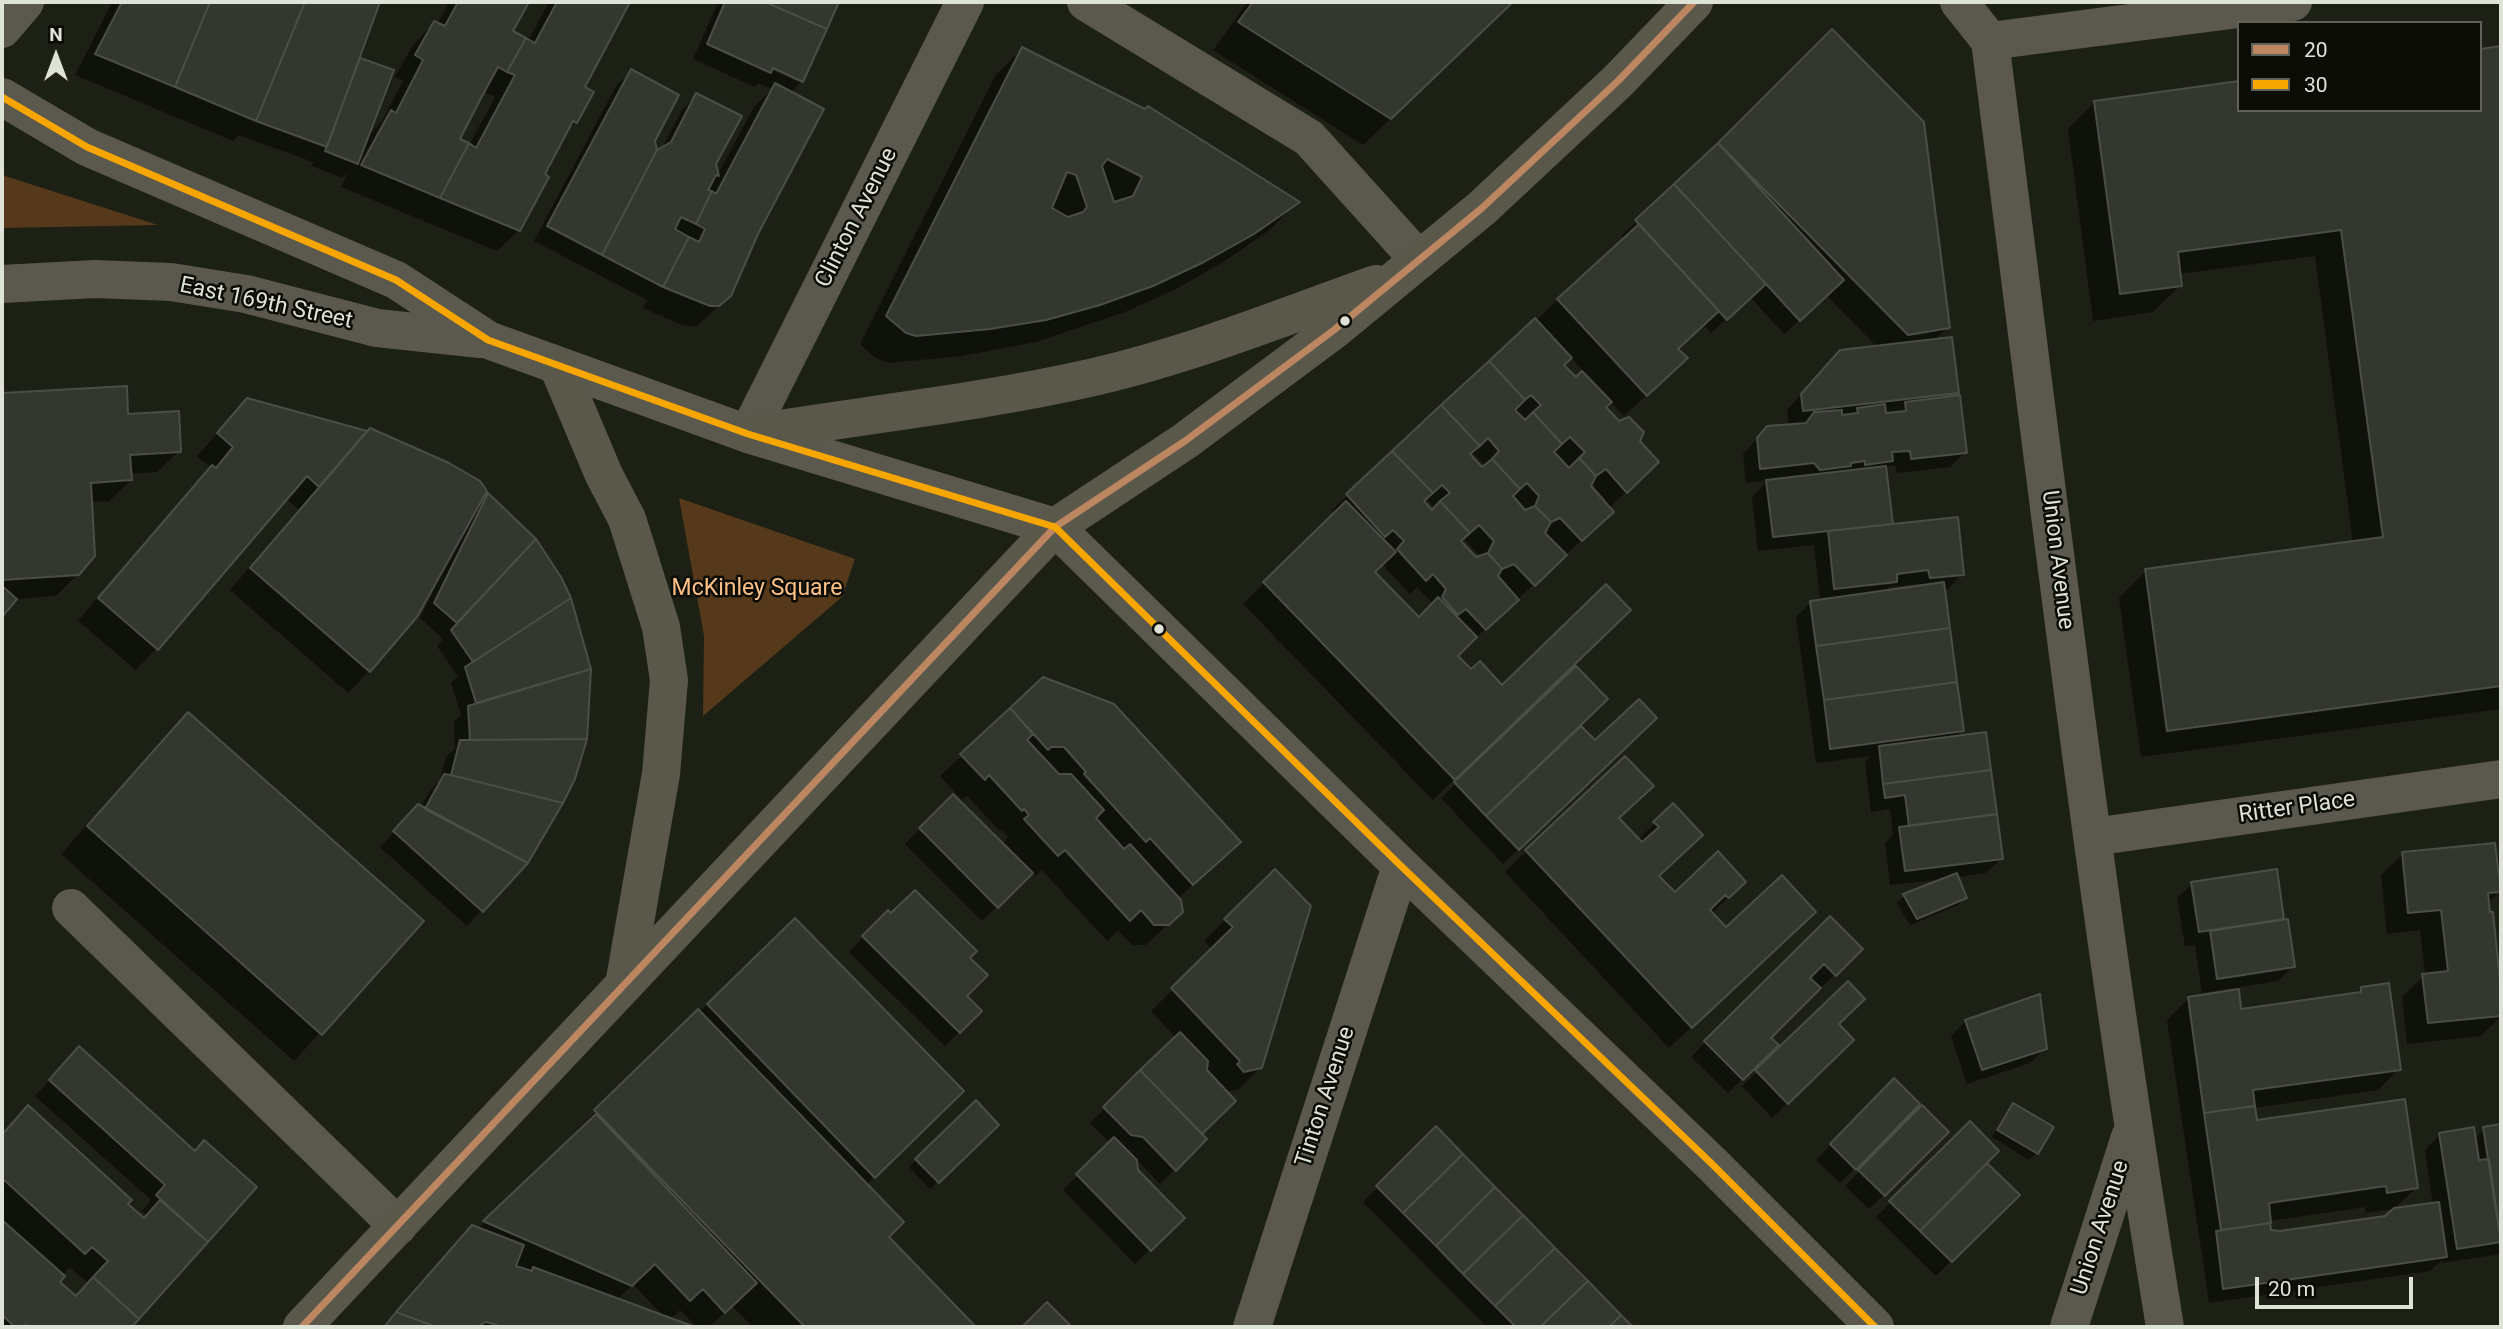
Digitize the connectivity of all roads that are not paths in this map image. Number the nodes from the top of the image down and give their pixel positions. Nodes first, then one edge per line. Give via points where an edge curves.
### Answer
1 (25, 2) edge
2 (965, 2) edge
3 (1086, 2) edge
4 (1695, 2) edge
5 (1959, 2) edge
6 (2293, 2) edge
7 (2, 29) edge
8 (1990, 41) junction
9 (2, 97) edge
10 (1410, 268) junction
11 (2, 284) edge
12 (488, 340) junction
13 (558, 366) junction
14 (748, 434) junction
15 (1055, 527) junction
16 (2501, 779) edge
17 (2093, 837) junction
18 (1401, 866) junction
19 (71, 908) dead end
20 (624, 985) junction
21 (2133, 1128) junction
22 (398, 1226) junction
23 (302, 1327) edge
24 (1252, 1327) edge
25 (1875, 1327) edge
26 (2069, 1327) edge
27 (2165, 1327) edge

1 - 7 street
2 - 14 street, Clinton Avenue
3 - 10 street via 1309,138
4 - 10 main road via 1482,208
5 - 8 street
6 - 8 street
8 - 17 street, Union Avenue
9 - 12 street, East 169th Street via 87,147 396,281
10 - 14 main road via 1190,349 1097,376 1015,394
10 - 15 main road via 1185,441
11 - 12 street, East 169th Street via 95,279 171,282 246,294 377,328
12 - 13 street, East 169th Street
13 - 14 street, East 169th Street
13 - 20 main road via 627,519 662,627 669,680 661,774
14 - 15 street, East 169th Street
15 - 18 street, East 169th Street
15 - 20 main road
16 - 17 street, Ritter Place
17 - 21 street, Union Avenue
18 - 24 street, Tinton Avenue
18 - 25 street, East 169th Street
19 - 22 street
20 - 22 main road
21 - 26 street, Union Avenue
21 - 27 street, Union Avenue
22 - 23 main road

